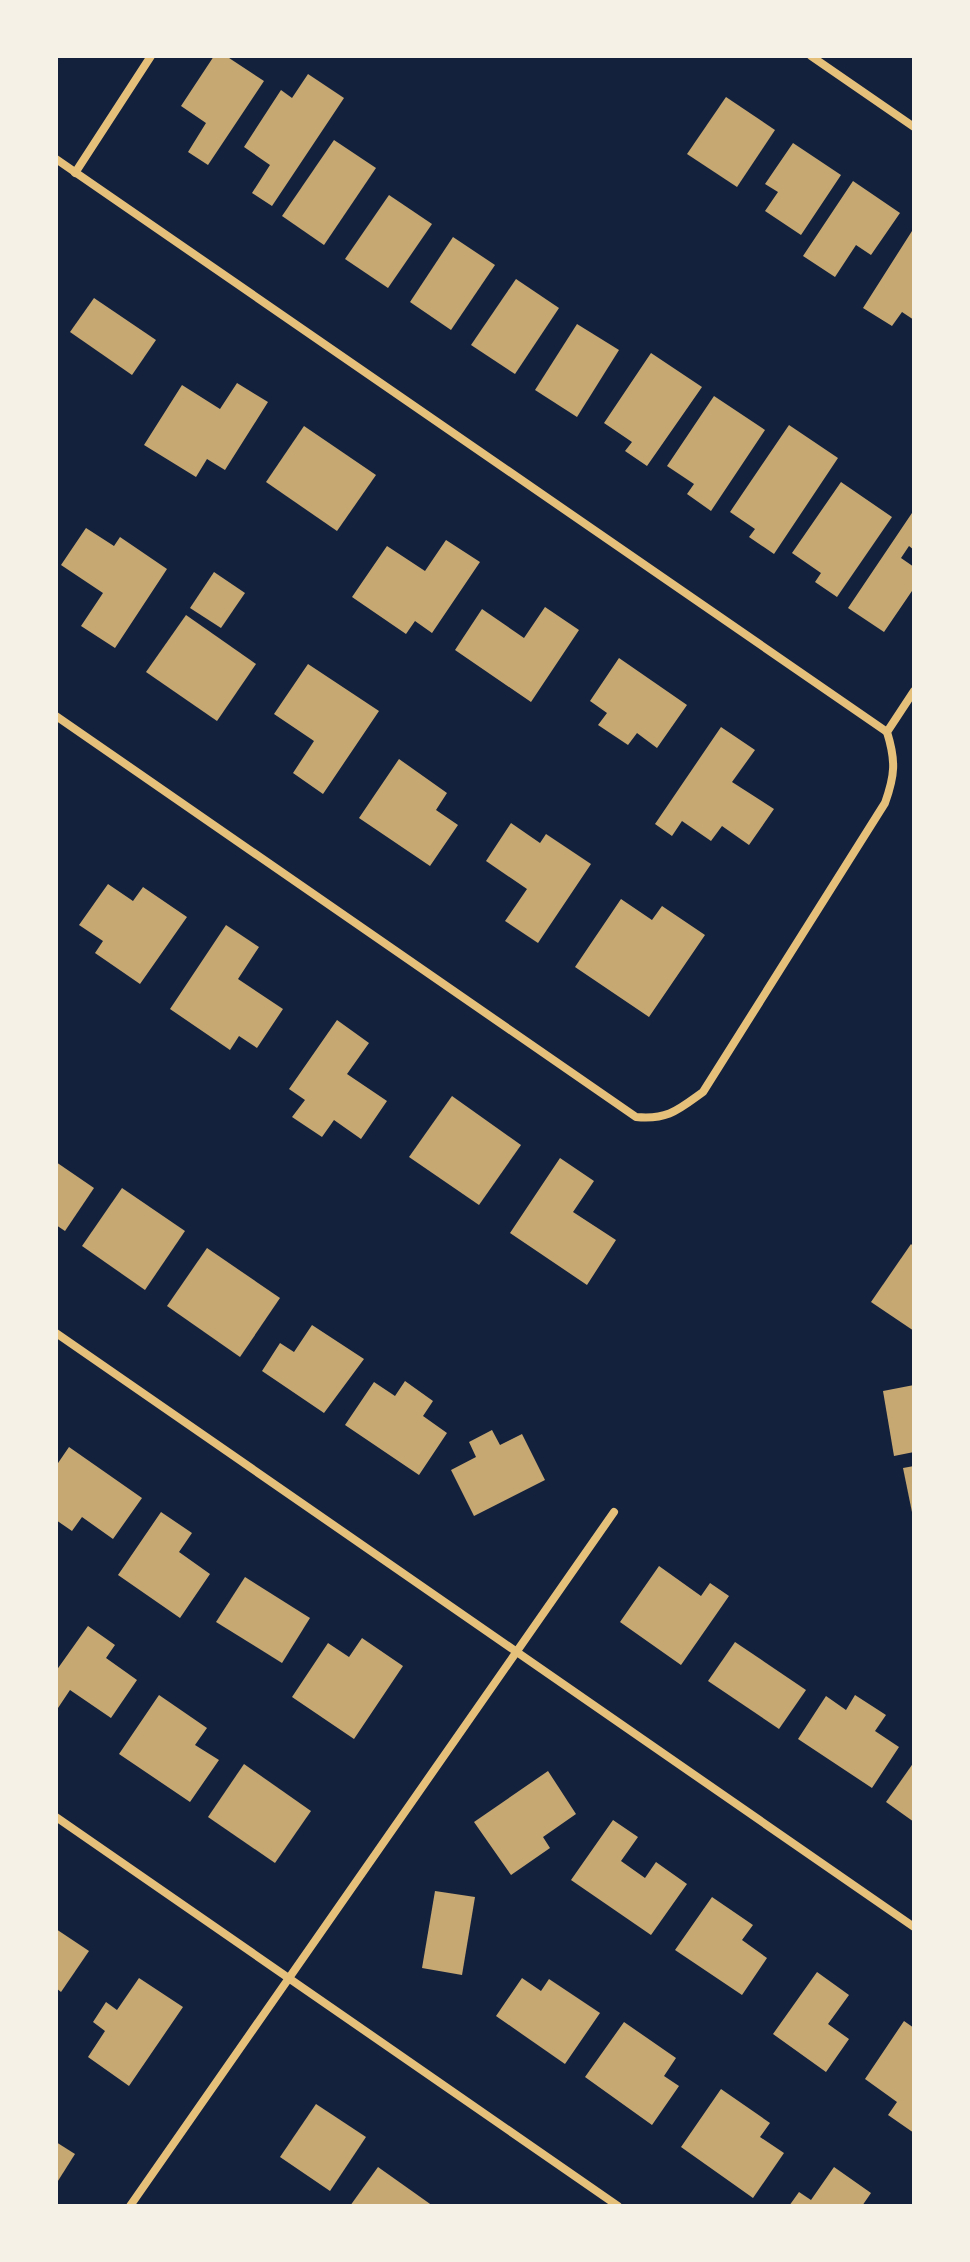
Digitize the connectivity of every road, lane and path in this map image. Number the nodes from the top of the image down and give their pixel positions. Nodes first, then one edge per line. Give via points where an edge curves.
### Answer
1 (151, 56) edge
2 (811, 56) edge
3 (914, 127) edge
4 (56, 159) edge
5 (75, 173) junction
6 (914, 691) edge
7 (56, 716) edge
8 (887, 732) junction
9 (56, 1333) edge
10 (614, 1512) dead end
11 (515, 1651) junction
12 (56, 1817) edge
13 (914, 1927) edge
14 (288, 1978) junction
15 (130, 2206) edge
16 (618, 2206) edge

1 - 5 street
2 - 3 street
4 - 5 street
5 - 8 street
6 - 8 street
7 - 8 street via 636,1117 658,1119 703,1092 885,803 894,778
9 - 11 street
10 - 11 street
11 - 13 street
11 - 14 street
12 - 14 street
14 - 15 street
14 - 16 street

